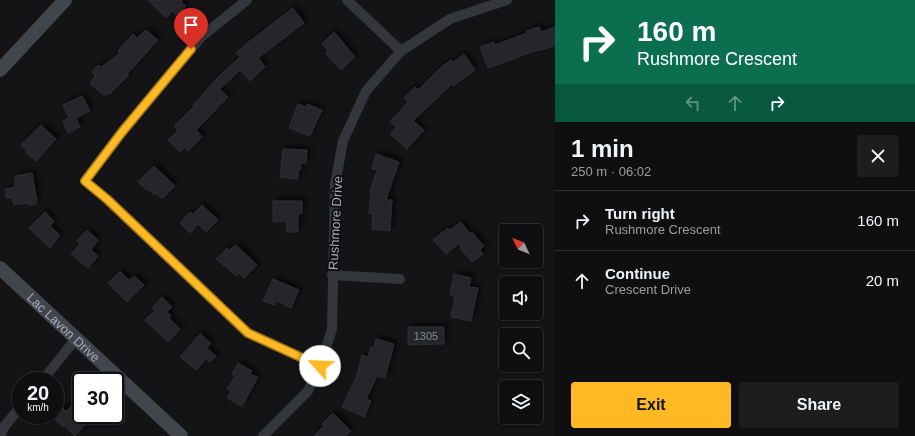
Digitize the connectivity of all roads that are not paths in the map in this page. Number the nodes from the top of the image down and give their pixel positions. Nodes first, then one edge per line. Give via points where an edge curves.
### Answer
1 (65, 0) edge
2 (247, 0) edge
3 (347, 0) edge
4 (507, 0) edge
5 (401, 51) junction
6 (0, 70) edge
7 (0, 268) edge
8 (332, 275) junction
9 (400, 279) dead end
10 (73, 336) junction
11 (320, 366) junction
12 (49, 372) edge
13 (12, 416) edge
14 (1, 429) edge
15 (181, 436) edge
16 (263, 436) edge

1 - 6 street
2 - 11 street via 201,37 85,181 248,333
3 - 5 street
4 - 5 street, Rushmore Drive via 450,20
5 - 8 street, Rushmore Drive via 366,91 343,141 334,185
7 - 10 street, Lac Lavon Drive
8 - 9 street
8 - 11 street, Rushmore Drive via 332,329
10 - 12 street via 74,342
10 - 15 street, Lac Lavon Drive
11 - 16 street, Rushmore Drive via 308,390
13 - 14 street

